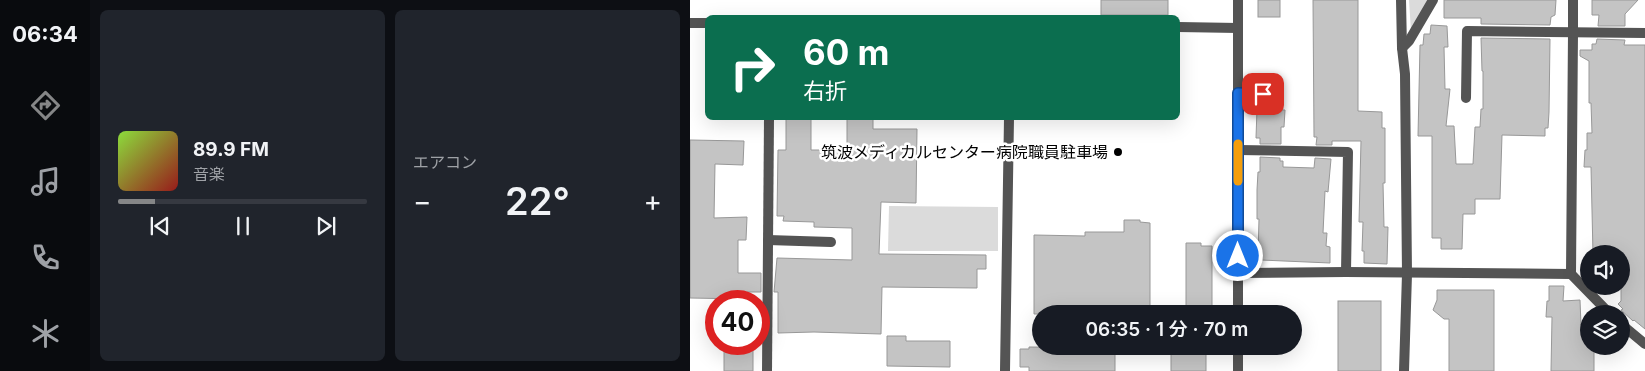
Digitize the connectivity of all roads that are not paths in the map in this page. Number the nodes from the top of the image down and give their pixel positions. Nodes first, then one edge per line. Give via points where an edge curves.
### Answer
1 (1238, 0) edge
2 (1400, 0) edge
3 (1433, 0) edge
4 (1573, 0) edge
5 (690, 23) edge
6 (705, 23) edge
7 (1180, 27) edge
8 (1238, 28) junction
9 (1573, 33) junction
10 (1645, 33) edge
11 (1402, 48) junction
12 (1238, 93) junction
13 (1277, 94) dead end
14 (1466, 98) dead end
15 (769, 120) edge
16 (1009, 120) edge
17 (1238, 150) junction
18 (768, 240) junction
19 (831, 242) dead end
20 (1346, 272) junction
21 (1238, 273) junction
22 (1407, 274) junction
23 (1571, 274) junction
24 (1238, 305) edge
25 (1601, 305) edge
26 (1630, 332) edge
27 (1645, 344) edge
28 (1238, 355) edge
29 (767, 371) edge
30 (1005, 371) edge
31 (1238, 371) edge
32 (1404, 371) edge

1 - 8 street
2 - 11 street
3 - 11 street
4 - 9 street
5 - 6 street
7 - 8 street
8 - 12 street
9 - 10 street
9 - 14 street via 1467,32
9 - 23 street
11 - 22 street
12 - 13 street
12 - 17 street
15 - 18 street
16 - 30 street
17 - 20 street via 1348,152
17 - 21 street
18 - 19 street
18 - 29 street
20 - 21 street
20 - 22 street
21 - 24 street
22 - 23 street
22 - 32 street
23 - 25 street
26 - 27 street
28 - 31 street

